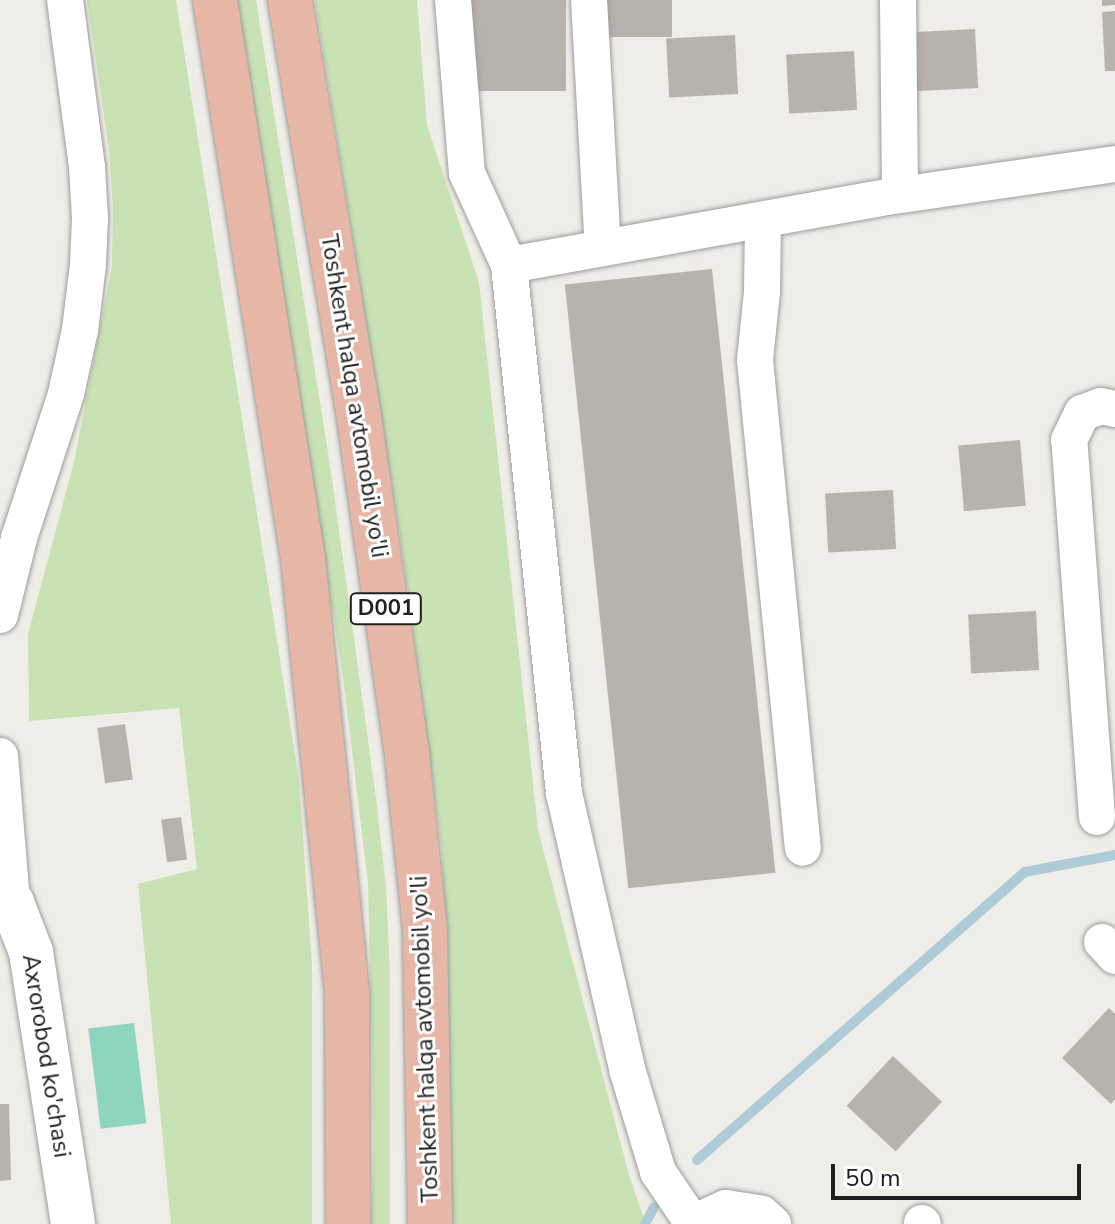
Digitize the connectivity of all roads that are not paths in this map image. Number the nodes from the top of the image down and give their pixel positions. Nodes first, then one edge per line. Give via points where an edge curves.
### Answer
1 (65, 0) edge
2 (215, 0) edge
3 (290, 0) edge
4 (453, 0) edge
5 (589, 0) edge
6 (898, 0) edge
7 (1115, 164) edge
8 (900, 195) junction
9 (763, 220) junction
10 (603, 248) junction
11 (509, 265) junction
12 (1115, 409) edge
13 (0, 615) edge
14 (0, 756) edge
15 (1097, 817) dead end
16 (803, 848) dead end
17 (4, 903) edge
18 (691, 1223) edge
19 (73, 1224) edge
20 (348, 1224) edge
21 (430, 1224) edge
22 (773, 1224) edge

1 - 13 street via 87,167 88,265 66,394
2 - 20 highway via 305,574 347,995
3 - 21 highway, Toshkent halqa avtomobil yo'li / D001 via 359,417 407,755 426,958
4 - 11 street via 467,173
5 - 10 street
6 - 8 street
7 - 8 street
8 - 9 street
9 - 10 street
9 - 16 street via 755,360
10 - 11 street
11 - 18 street via 564,793 627,1069 658,1172
12 - 15 street via 1101,406 1082,413 1069,440
14 - 17 street
17 - 19 street, Axrorobod ko'chasi via 31,952
18 - 22 street via 726,1208 762,1214

